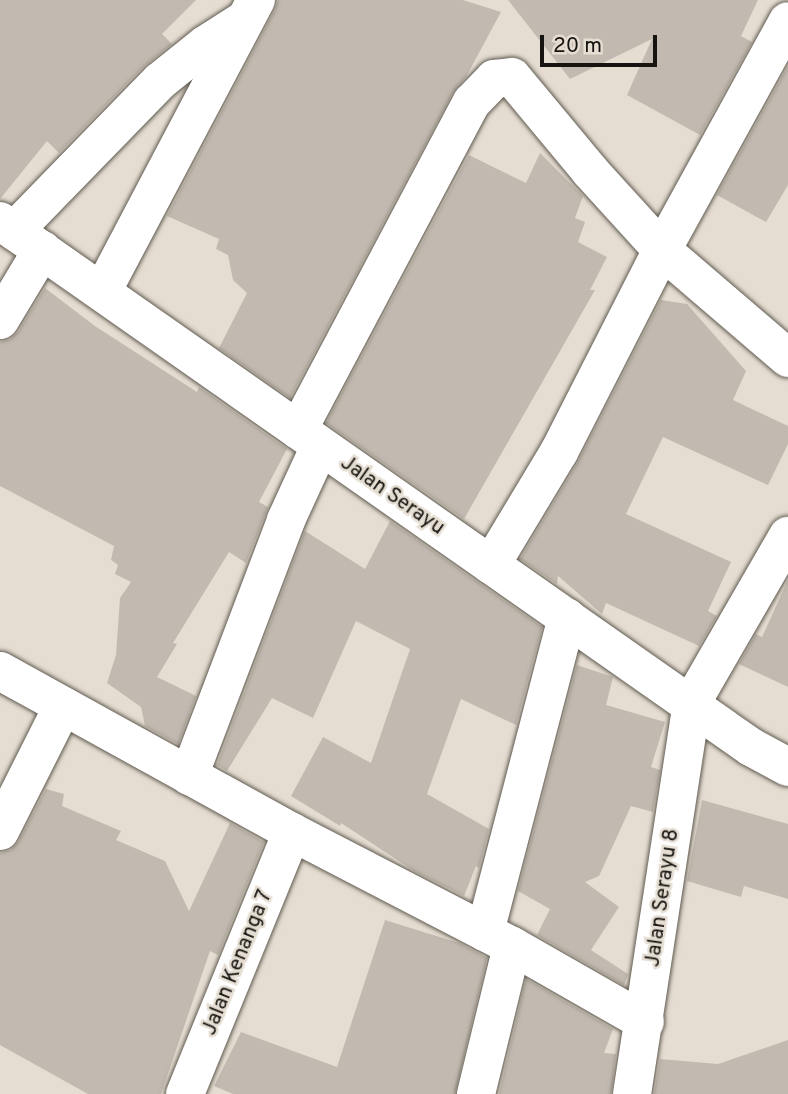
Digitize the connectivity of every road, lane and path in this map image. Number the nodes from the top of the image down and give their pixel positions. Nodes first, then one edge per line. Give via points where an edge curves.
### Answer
1 (252, 9) edge
2 (788, 21) edge
3 (19, 234) edge
4 (662, 250) junction
5 (103, 290) junction
6 (0, 320) edge
7 (788, 358) edge
8 (309, 438) junction
9 (788, 536) edge
10 (491, 565) junction
11 (567, 617) junction
12 (0, 671) edge
13 (692, 702) junction
14 (63, 706) junction
15 (788, 767) edge
16 (189, 776) junction
17 (0, 831) edge
18 (292, 832) junction
19 (498, 939) junction
20 (645, 1022) junction
21 (185, 1094) edge
22 (476, 1094) edge
23 (632, 1094) edge

1 - 3 street via 160,81
1 - 5 street
2 - 4 street
3 - 5 street, Jalan Serayu
3 - 6 street
4 - 7 street
4 - 8 street via 512,77 494,79 472,102
4 - 10 street via 559,452
5 - 8 street, Jalan Serayu
8 - 10 street, Jalan Serayu
8 - 16 street via 286,520
9 - 13 street
10 - 11 street, Jalan Serayu
11 - 13 street, Jalan Serayu
11 - 19 street
12 - 14 street
13 - 15 street, Jalan Serayu via 751,747
13 - 20 street, Jalan Serayu 8
14 - 16 street
14 - 17 street
16 - 18 street
18 - 19 street
18 - 21 street, Jalan Kenanga 7
19 - 20 street
19 - 22 street
20 - 23 street, Jalan Serayu 8

